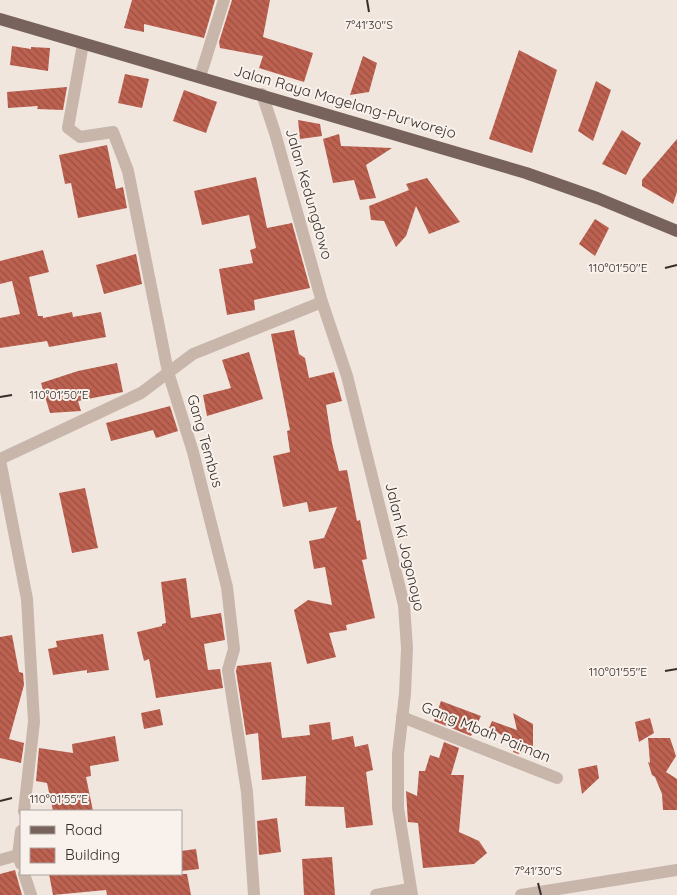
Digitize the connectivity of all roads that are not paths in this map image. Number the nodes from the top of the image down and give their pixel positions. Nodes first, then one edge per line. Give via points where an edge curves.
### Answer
1 (224, 0) edge
2 (0, 18) edge
3 (82, 44) junction
4 (200, 77) junction
5 (262, 94) junction
6 (677, 231) edge
7 (322, 302) junction
8 (168, 372) junction
9 (0, 460) edge
10 (402, 716) junction
11 (557, 778) dead end
12 (24, 810) edge
13 (0, 860) edge
14 (20, 860) edge
15 (677, 870) edge
16 (24, 875) edge
17 (410, 892) edge
18 (31, 895) edge
19 (254, 895) edge
20 (376, 895) edge
21 (521, 895) edge

1 - 4 street
2 - 3 main road, Jalan Raya Magelang-Purworejo
3 - 4 main road, Jalan Raya Magelang-Purworejo
3 - 8 street, Gang Tembus via 68,128 80,137 113,132 128,171
4 - 5 main road, Jalan Raya Magelang-Purworejo
5 - 6 main road, Jalan Raya Magelang-Purworejo via 526,173
5 - 7 street, Jalan Kedungdowo
7 - 8 street via 193,354
7 - 10 street, Jalan Ki Jogonoyo via 354,404 404,604 406,648
8 - 9 street via 141,393
8 - 19 street, Gang Tembus via 193,452 227,587 234,649 228,670 247,792
9 - 12 street via 27,599 34,722
10 - 11 street, Gang Mbah Paiman
10 - 17 street, Jalan Ki Jogonoyo via 398,808
13 - 14 street
15 - 21 street
16 - 18 street
17 - 20 street

